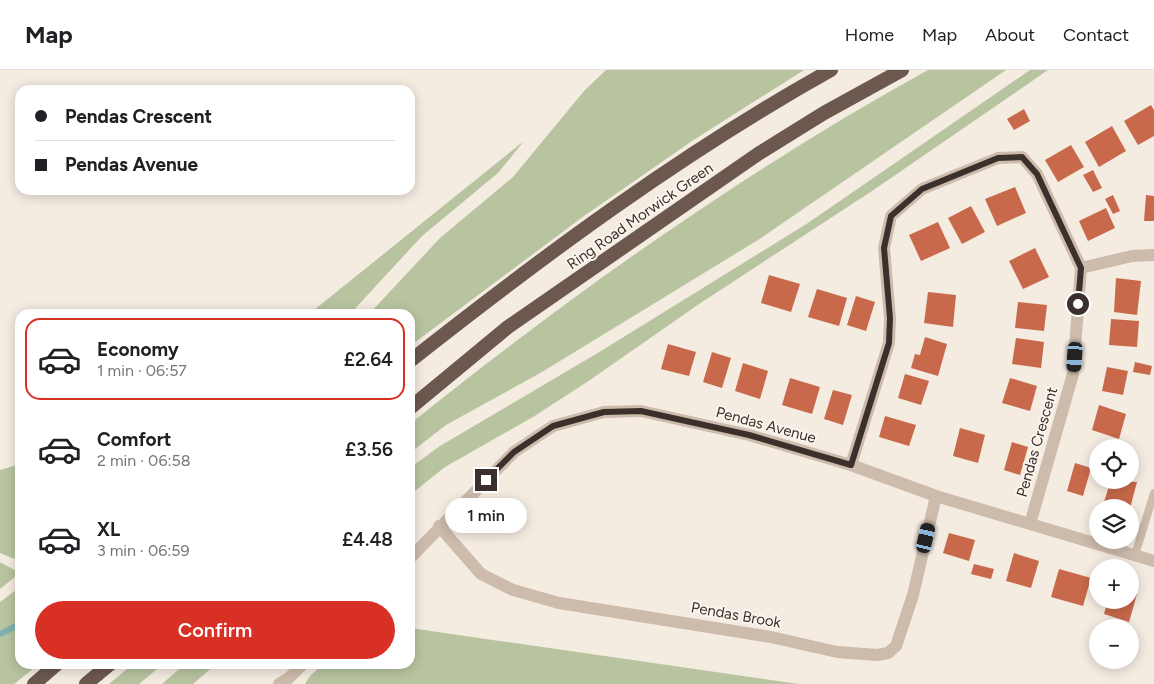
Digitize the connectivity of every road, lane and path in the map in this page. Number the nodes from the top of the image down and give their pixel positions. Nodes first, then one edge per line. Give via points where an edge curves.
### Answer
1 (831, 70) edge
2 (902, 70) edge
3 (1154, 255) edge
4 (1081, 268) junction
5 (415, 357) edge
6 (415, 404) edge
7 (851, 465) junction
8 (1154, 493) edge
9 (936, 496) junction
10 (1030, 524) junction
11 (439, 526) junction
12 (415, 552) edge
13 (1135, 555) junction
14 (1154, 561) edge
15 (51, 669) edge
16 (104, 669) edge
17 (298, 669) edge
18 (34, 684) edge
19 (86, 684) edge
20 (278, 684) edge

1 - 5 highway, Ring Road Morwick Green via 781,98 668,171 568,241
2 - 6 highway, Ring Road Morwick Green via 824,112 758,154 508,327
3 - 4 street via 1132,256
4 - 7 street, Pendas Crescent via 1037,174 1022,157 998,158 922,189 891,216 884,248 889,343
4 - 10 street, Pendas Crescent via 1073,374
7 - 9 street, Pendas Avenue
7 - 11 street, Pendas Avenue via 749,435 641,411 604,412 553,426 514,452
8 - 13 lane
9 - 10 street, Pendas Avenue
9 - 11 street, Pendas Brook via 913,595 896,646 888,654 877,655 837,652 771,637 559,603 513,590 480,574
10 - 13 street, Pendas Avenue
11 - 12 street, Pendas Avenue
13 - 14 street, Pendas Avenue
15 - 18 highway
16 - 19 highway
17 - 20 street

